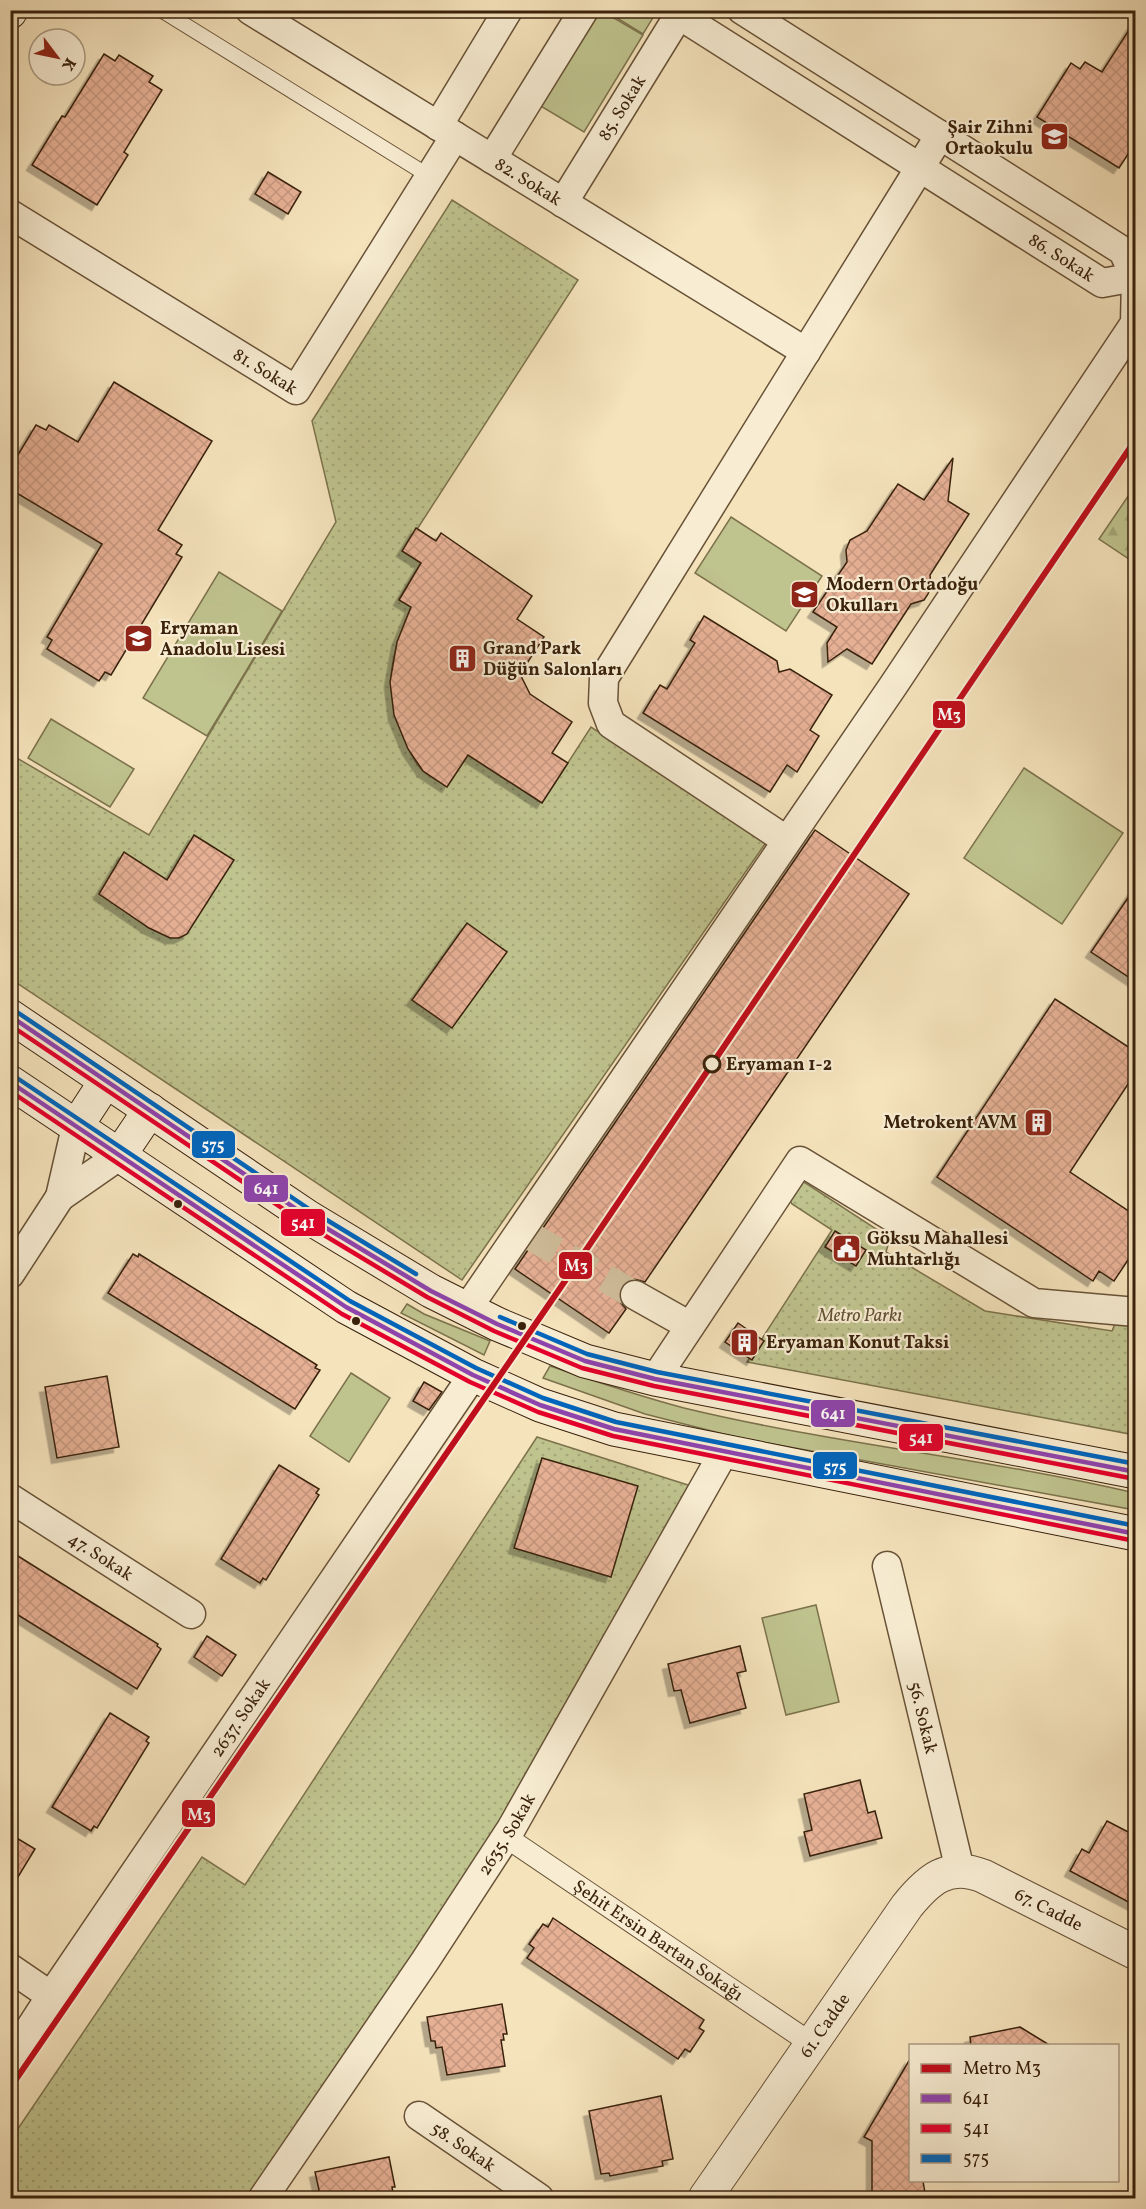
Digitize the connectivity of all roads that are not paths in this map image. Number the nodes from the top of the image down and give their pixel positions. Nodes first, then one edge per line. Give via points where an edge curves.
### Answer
1 (161, 10) edge
2 (250, 10) edge
3 (508, 10) edge
4 (584, 10) edge
5 (742, 10) edge
6 (680, 13) edge
7 (290, 21) edge
8 (446, 131) junction
9 (940, 135) junction
10 (492, 159) junction
11 (920, 167) junction
12 (429, 176) junction
13 (563, 203) junction
14 (10, 214) edge
15 (1135, 277) edge
16 (806, 352) junction
17 (786, 840) junction
18 (10, 1016) edge
19 (106, 1081) junction
20 (10, 1082) edge
21 (150, 1110) junction
22 (76, 1127) junction
23 (119, 1155) junction
24 (60, 1197) junction
25 (10, 1274) edge
26 (635, 1295) tunnel mouth
27 (467, 1309) junction
28 (1136, 1312) edge
29 (690, 1326) junction
30 (473, 1375) junction
31 (655, 1379) junction
32 (724, 1452) junction
33 (1136, 1472) edge
34 (10, 1498) edge
35 (1136, 1534) edge
36 (887, 1566) dead end
37 (191, 1614) dead end
38 (506, 1837) junction
39 (960, 1870) junction
40 (1136, 1953) edge
41 (10, 1968) edge
42 (51, 1996) junction
43 (812, 2044) junction
44 (10, 2059) edge
45 (419, 2116) dead end
46 (263, 2199) edge
47 (539, 2199) edge
48 (705, 2199) edge

1 - 12 lane
2 - 7 street, 82. Sokak
3 - 8 street, 81. Sokak
4 - 10 street
5 - 9 street
6 - 11 street, 86. Sokak
6 - 13 street, 85. Sokak
7 - 8 street, 82. Sokak
8 - 10 street, 82. Sokak
8 - 12 street, 81. Sokak
9 - 11 street
9 - 15 street via 1123,251
10 - 13 street, 82. Sokak
11 - 15 street, 86. Sokak via 1102,283
11 - 16 street
12 - 14 street, 81. Sokak via 296,390
13 - 16 street, 82. Sokak
15 - 17 street via 1135,324
16 - 17 street via 604,678 603,703 611,724
17 - 27 street via 527,1234
18 - 19 main road
19 - 21 main road
19 - 22 main road
20 - 22 main road
21 - 23 main road
21 - 27 main road via 308,1217
22 - 23 main road
22 - 24 street
23 - 24 street
23 - 30 main road via 346,1307
24 - 25 street
26 - 29 street
27 - 31 main road via 585,1361
28 - 29 street via 1034,1303 800,1161
29 - 31 street
30 - 32 main road via 540,1405 614,1429
30 - 42 street, 2637. Sokak
31 - 33 main road
32 - 35 main road
32 - 38 street, 2635. Sokak
34 - 37 street, 47. Sokak
36 - 39 street, 56. Sokak
38 - 43 street, Şehit Ersin Bartan Sokağı
38 - 46 street, 2635. Sokak
39 - 40 main road, 67. Cadde via 991,1879
39 - 43 main road, 61. Cadde via 940,1876 914,1898
41 - 42 street
42 - 44 street, 2637. Sokak
43 - 48 main road, 61. Cadde
45 - 47 street, 58. Sokak

